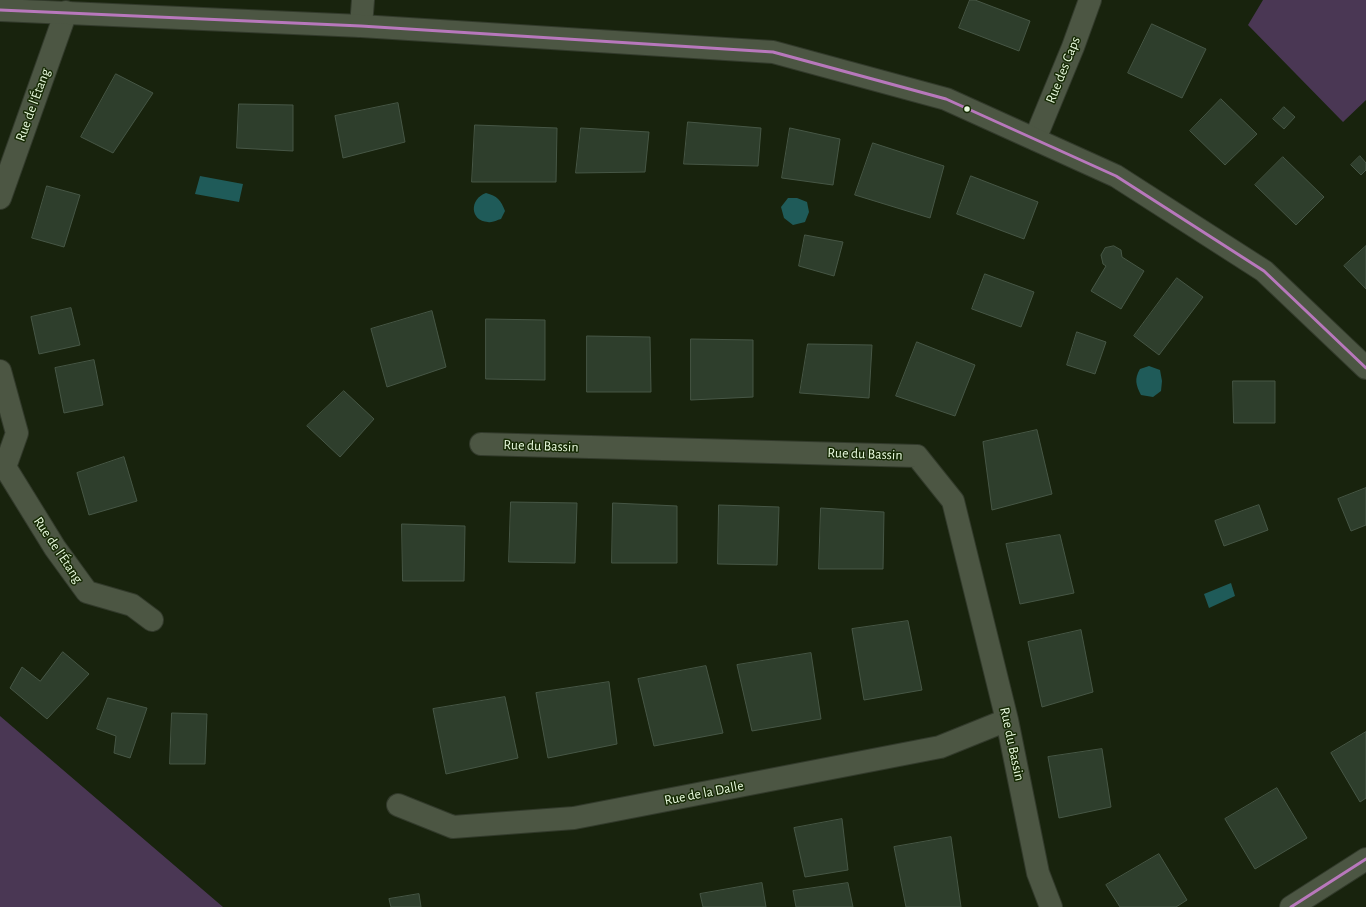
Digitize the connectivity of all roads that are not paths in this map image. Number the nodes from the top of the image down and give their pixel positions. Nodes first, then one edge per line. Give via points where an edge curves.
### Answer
1 (363, 0) edge
2 (1090, 0) edge
3 (0, 10) edge
4 (66, 12) junction
5 (361, 26) junction
6 (1035, 140) junction
7 (0, 198) edge
8 (1366, 368) edge
9 (0, 371) edge
10 (481, 444) dead end
11 (2, 468) edge
12 (152, 620) dead end
13 (1008, 720) junction
14 (398, 805) dead end
15 (1366, 859) edge
16 (1051, 907) edge
17 (1291, 907) edge

1 - 5 street
2 - 6 street, Rue des Caps via 1074,47
3 - 4 street
4 - 5 street
4 - 7 street, Rue de l'Étang
5 - 6 street via 773,52 946,99
6 - 8 street via 1116,176 1264,271
9 - 11 street, Rue de l'Étang via 17,433
10 - 13 street, Rue du Bassin via 917,456 953,501
11 - 12 street, Rue de l'Étang via 87,592 132,605
13 - 14 street, Rue de la Dalle via 940,747 574,818 453,827
13 - 16 street, Rue du Bassin via 1038,873
15 - 17 street

